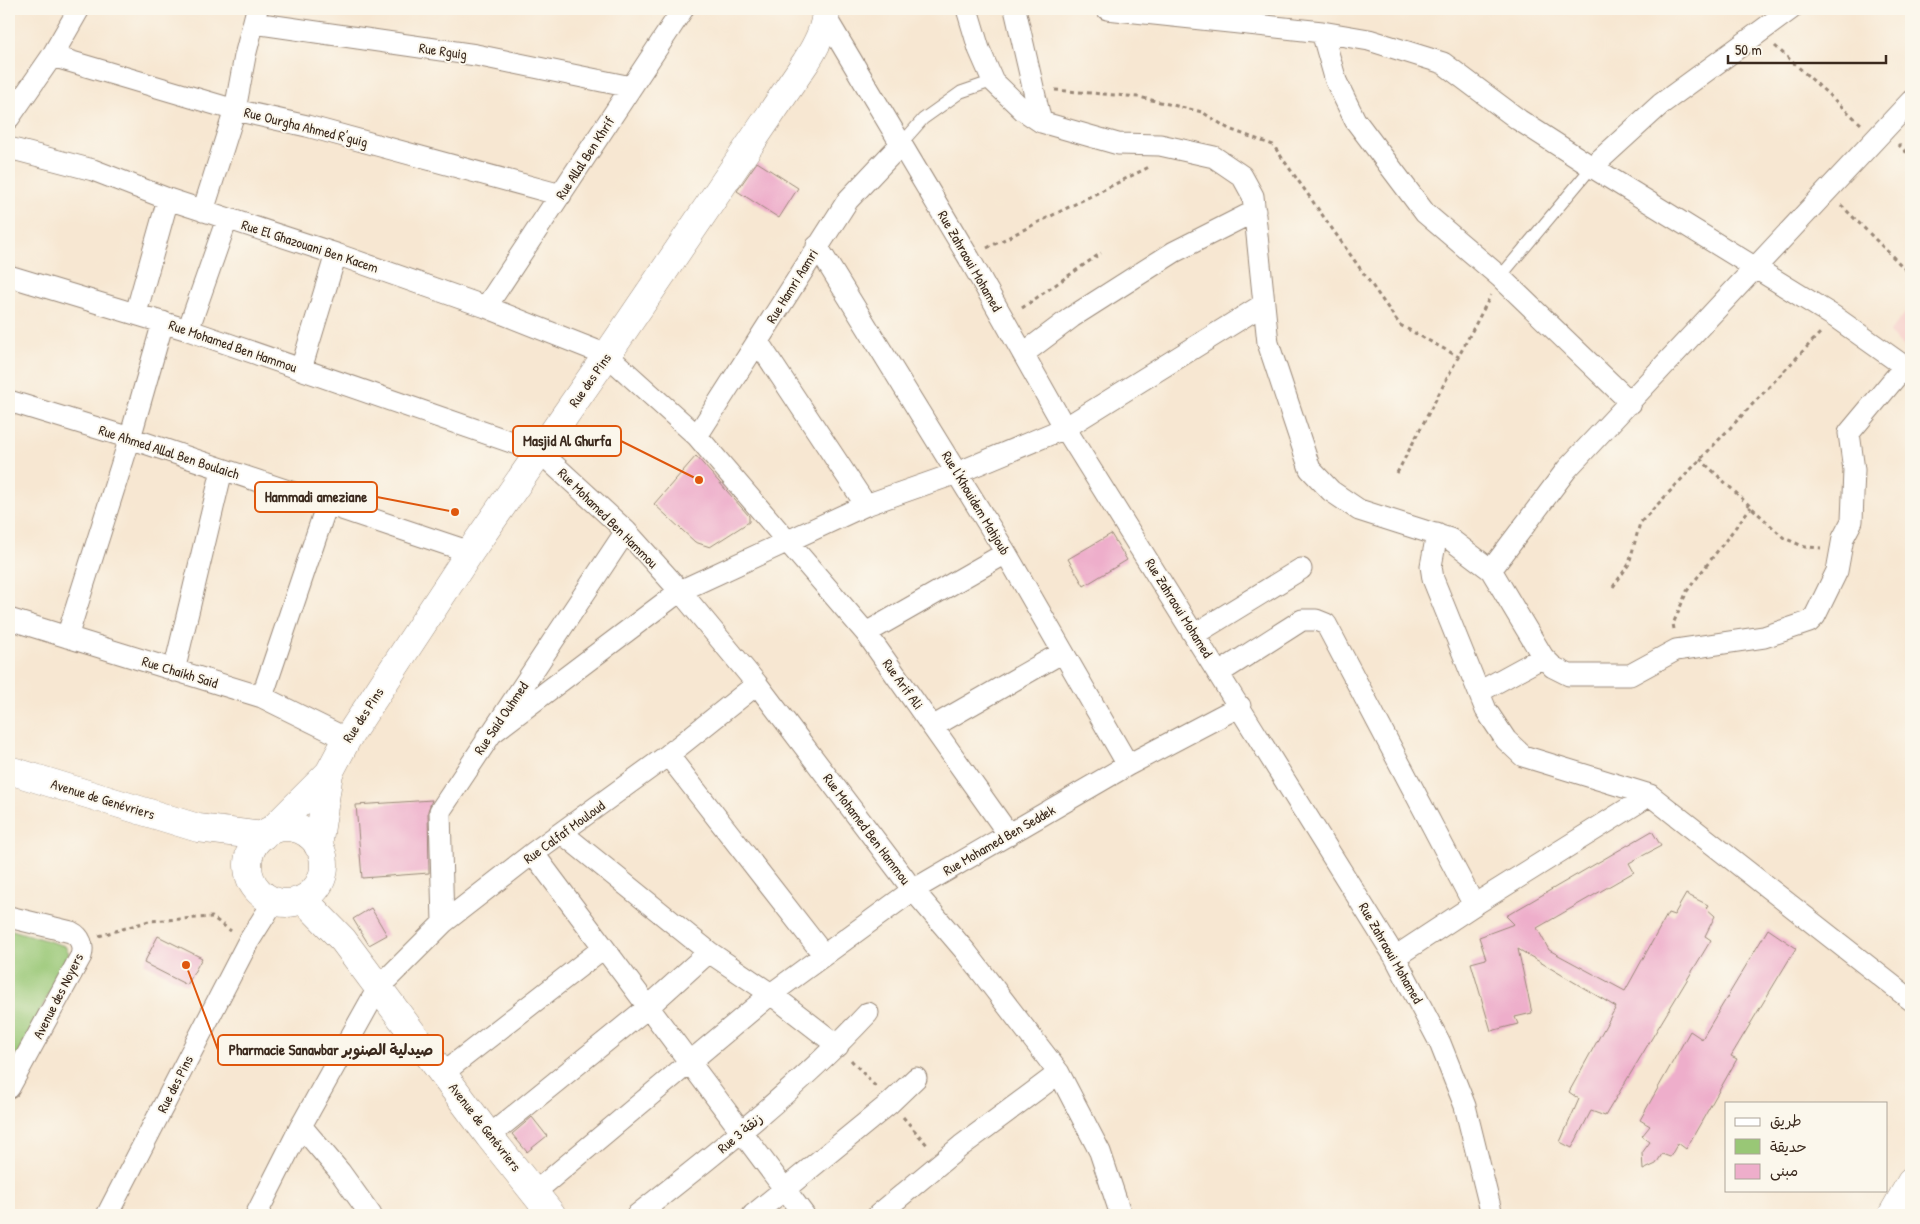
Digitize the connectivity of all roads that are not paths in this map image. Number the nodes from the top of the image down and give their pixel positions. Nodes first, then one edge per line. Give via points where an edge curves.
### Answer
1 (79, 9) edge
2 (683, 9) edge
3 (967, 9) edge
4 (1015, 9) edge
5 (1116, 9) edge
6 (1791, 9) edge
7 (826, 13) edge
8 (255, 16) edge
9 (1322, 32) junction
10 (52, 56) junction
11 (993, 81) junction
12 (631, 87) junction
13 (1911, 102) edge
14 (236, 110) junction
15 (9, 118) edge
16 (1041, 122) junction
17 (900, 145) junction
18 (9, 148) edge
19 (1592, 167) junction
20 (561, 195) junction
21 (168, 199) junction
22 (203, 211) junction
23 (1255, 211) junction
24 (227, 219) junction
25 (817, 246) junction
26 (336, 254) junction
27 (1756, 267) junction
28 (9, 276) edge
29 (1500, 277) junction
30 (1264, 304) junction
31 (486, 307) junction
32 (136, 314) junction
33 (162, 322) junction
34 (188, 330) junction
35 (758, 342) junction
36 (1023, 354) junction
37 (607, 355) junction
38 (1908, 368) edge
39 (300, 369) junction
40 (9, 401) edge
41 (1630, 403) junction
42 (1065, 428) junction
43 (697, 436) junction
44 (130, 438) junction
45 (540, 452) junction
46 (222, 470) junction
47 (957, 473) junction
48 (327, 504) junction
49 (866, 505) junction
50 (626, 531) junction
51 (1437, 534) junction
52 (789, 541) junction
53 (470, 552) junction
54 (1006, 553) junction
55 (1301, 569) dead end
56 (1491, 570) junction
57 (680, 592) junction
58 (9, 619) edge
59 (866, 633) junction
60 (1195, 634) junction
61 (67, 637) junction
62 (1063, 652) junction
63 (1543, 657) junction
64 (174, 670) junction
65 (1219, 672) junction
66 (757, 684) junction
67 (1479, 692) junction
68 (262, 697) junction
69 (1240, 706) junction
70 (934, 726) junction
71 (487, 738) junction
72 (347, 739) junction
73 (668, 756) junction
74 (1128, 765) junction
75 (9, 770) edge
76 (328, 773) junction
77 (1650, 795) junction
78 (198, 828) junction
79 (267, 833) junction
80 (562, 833) junction
81 (1008, 834) junction
82 (318, 846) junction
83 (533, 853) junction
84 (248, 863) junction
85 (913, 890) junction
86 (304, 899) junction
87 (274, 901) junction
88 (1474, 905) junction
89 (9, 917) edge
90 (443, 923) junction
91 (602, 949) junction
92 (709, 952) junction
93 (823, 954) junction
94 (1395, 957) junction
95 (378, 988) junction
96 (771, 994) junction
97 (1911, 1000) edge
98 (647, 1008) junction
99 (868, 1013) dead end
100 (838, 1046) junction
101 (689, 1064) junction
102 (443, 1073) junction
103 (1058, 1073) junction
104 (916, 1078) dead end
105 (9, 1088) edge
106 (301, 1126) junction
107 (741, 1134) junction
108 (490, 1136) junction
109 (1911, 1182) edge
110 (784, 1191) junction
111 (535, 1192) junction
112 (108, 1215) edge
113 (256, 1215) edge
114 (371, 1215) edge
115 (552, 1215) edge
116 (637, 1215) edge
117 (753, 1215) edge
118 (804, 1215) edge
119 (878, 1215) edge
120 (1121, 1215) edge
121 (1492, 1215) edge
122 (1892, 1215) edge

1 - 10 street
2 - 12 street, Rue Allal Ben Khrif
3 - 11 street
4 - 16 street
5 - 9 street
6 - 19 street via 1661,104
7 - 17 street, Rue Zahraoui Mohamed
7 - 37 street, Rue des Pins via 813,50
8 - 12 street, Rue Rguig via 476,55
8 - 14 street
9 - 19 street via 1369,40 1443,63 1520,120
9 - 29 street via 1336,81 1360,128 1425,213
10 - 14 street, Rue Ourgha Ahmed R'guig
10 - 15 street
11 - 16 street via 1023,110
11 - 17 lane via 961,92 923,119
12 - 20 street, Rue Allal Ben Khrif
13 - 27 street
14 - 20 street, Rue Ourgha Ahmed R'guig
14 - 22 street
16 - 23 street via 1118,144 1160,145 1214,157 1242,176 1253,196
17 - 25 street, Rue Hamri Aamri via 848,200
17 - 36 street, Rue Zahraoui Mohamed
18 - 21 street, Rue El Ghazouani Ben Kacem via 93,170
19 - 27 street
19 - 29 lane
20 - 31 street, Rue Allal Ben Khrif
21 - 22 street, Rue El Ghazouani Ben Kacem
21 - 32 street
22 - 24 street, Rue El Ghazouani Ben Kacem
23 - 30 street
23 - 36 street via 1174,252 1072,317
24 - 26 street, Rue El Ghazouani Ben Kacem
24 - 34 street
25 - 35 street, Rue Hamri Aamri
25 - 47 street, Rue l'Khouidem Mahjoub
26 - 31 street, Rue El Ghazouani Ben Kacem
26 - 39 street
27 - 38 street
27 - 41 street
28 - 32 street, Rue Mohamed Ben Hammou
29 - 41 street
30 - 42 street
30 - 51 street via 1268,343 1310,469 1331,491 1359,510
31 - 37 street, Rue El Ghazouani Ben Kacem
32 - 33 street, Rue Mohamed Ben Hammou
33 - 34 street, Rue Mohamed Ben Hammou
33 - 44 street
34 - 39 street, Rue Mohamed Ben Hammou
35 - 43 street, Rue Hamri Aamri
35 - 49 street
36 - 42 street, Rue Zahraoui Mohamed
37 - 43 street, Rue Arif Ali
37 - 45 street, Rue des Pins
38 - 63 street via 1849,433 1855,494 1852,521 1843,538 1837,571 1809,622 1764,637 1676,650 1630,675 1569,675 1553,667
39 - 45 street, Rue Mohamed Ben Hammou
40 - 44 street, Rue Ahmed Allal Ben Boulaich
41 - 56 street via 1567,469
42 - 47 street
42 - 60 street, Rue Zahraoui Mohamed
43 - 52 street, Rue Arif Ali
44 - 46 street, Rue Ahmed Allal Ben Boulaich
44 - 61 street
45 - 50 street, Rue Mohamed Ben Hammou
45 - 53 street, Rue des Pins
46 - 48 street, Rue Ahmed Allal Ben Boulaich
46 - 64 street
47 - 49 street
47 - 54 street, Rue l'Khouidem Mahjoub
48 - 53 street, Rue Ahmed Allal Ben Boulaich
48 - 68 street
49 - 52 street
50 - 57 street, Rue Mohamed Ben Hammou
50 - 71 street, Rue Said Ouhmed
51 - 56 street via 1450,539
51 - 67 street via 1431,566 1433,579
52 - 57 street
52 - 59 street, Rue Arif Ali
53 - 72 street, Rue des Pins
54 - 59 street
54 - 62 street, Rue l'Khouidem Mahjoub
55 - 60 street
56 - 63 street
57 - 66 street, Rue Mohamed Ben Hammou
57 - 71 street
58 - 61 street, Rue Chaikh Said
59 - 70 street, Rue Arif Ali
60 - 65 street, Rue Zahraoui Mohamed
61 - 64 street, Rue Chaikh Said
62 - 70 street
62 - 74 street, Rue l'Khouidem Mahjoub
63 - 67 street
64 - 68 street, Rue Chaikh Said
65 - 69 street, Rue Zahraoui Mohamed
65 - 88 street via 1302,620 1326,624
66 - 73 street, Rue Calfaf Mouloud
66 - 85 street, Rue Mohamed Ben Hammou
67 - 77 street via 1486,710 1506,740 1523,756
68 - 72 street, Rue Chaikh Said
69 - 74 street, Rue Mohamed Ben Seddek
69 - 94 street, Rue Zahraoui Mohamed
70 - 81 street, Rue Arif Ali
71 - 90 street, Rue Said Ouhmed via 440,811
72 - 76 street, Rue des Pins
73 - 80 street, Rue Calfaf Mouloud
73 - 93 street
74 - 81 street, Rue Mohamed Ben Seddek
75 - 78 street, Avenue de Genévriers
76 - 79 street, Rue des Pins
76 - 82 street, Rue des Pins
77 - 88 street
77 - 97 street
78 - 79 street, Avenue de Genévriers
78 - 84 street, Avenue de Genévriers
79 - 82 street via 293,828 312,838
79 - 84 street via 253,848
80 - 83 street, Rue Calfaf Mouloud
80 - 92 street
81 - 85 street, Rue Mohamed Ben Seddek
82 - 86 street via 324,870 320,882
83 - 90 street, Rue Calfaf Mouloud
83 - 91 street
84 - 87 street via 252,882 258,891
85 - 93 street, Rue Mohamed Ben Seddek
85 - 103 street, Rue Mohamed Ben Hammou via 966,952
86 - 87 street via 284,903
86 - 95 street, Avenue de Genévriers via 343,940
87 - 112 street, Rue des Pins via 247,944
88 - 94 street
89 - 105 street, Avenue des Noyers via 76,937 81,956
90 - 95 street, Rue Calfaf Mouloud
91 - 98 street
91 - 102 street
92 - 96 street
92 - 98 street
93 - 96 street, Rue Mohamed Ben Seddek
94 - 121 street, Rue Zahraoui Mohamed via 1440,1043 1465,1106
95 - 102 street, Avenue de Genévriers
95 - 106 street, Rue Calfaf Mouloud
96 - 100 street
96 - 101 street, Rue Mohamed Ben Seddek
98 - 101 street
98 - 108 street
99 - 100 street, Rue 3 زنقة
100 - 107 street, Rue 3 زنقة
101 - 107 street
101 - 111 street, Rue Mohamed Ben Seddek
102 - 108 street, Avenue de Genévriers
103 - 119 street via 961,1146
103 - 120 street, Rue Mohamed Ben Hammou via 1100,1152
104 - 110 street
106 - 113 street, Rue Calfaf Mouloud
106 - 114 street
107 - 110 street
107 - 116 street, Rue 3 زنقة
108 - 111 street, Avenue de Genévriers
109 - 122 street
110 - 117 street
110 - 118 street
111 - 115 street, Avenue de Genévriers

